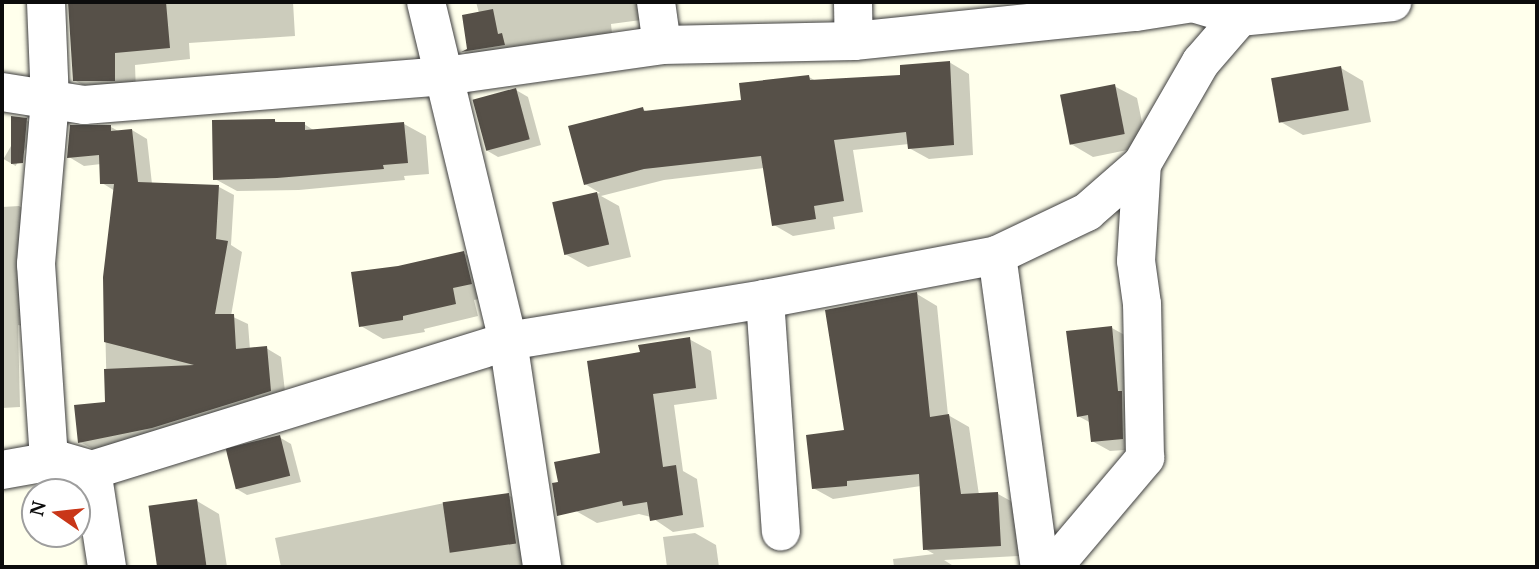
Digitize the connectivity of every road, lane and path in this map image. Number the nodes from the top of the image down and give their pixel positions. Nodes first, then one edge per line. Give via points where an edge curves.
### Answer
1 (46, 2) edge
2 (426, 2) edge
3 (656, 2) edge
4 (853, 2) edge
5 (1285, 2) edge
6 (1392, 2) edge
7 (1136, 7) edge
8 (1240, 17) junction
9 (854, 41) junction
10 (662, 45) junction
11 (445, 76) junction
12 (2, 92) edge
13 (50, 100) junction
14 (1142, 164) junction
15 (997, 254) junction
16 (765, 299) junction
17 (508, 341) junction
18 (49, 462) junction
19 (2, 470) edge
20 (92, 470) junction
21 (780, 531) dead end
22 (107, 567) edge
23 (542, 567) edge
24 (1040, 567) edge
25 (1053, 567) edge

1 - 13 street
2 - 11 street
3 - 10 street
4 - 9 street
5 - 8 street
6 - 8 street
7 - 8 street via 1193,4
7 - 9 street
8 - 14 street via 1201,62
9 - 10 street
10 - 11 street
11 - 13 street via 84,105
11 - 17 street
12 - 13 street
13 - 18 street via 36,264
14 - 15 street via 1087,212
14 - 25 street via 1136,261 1142,304 1145,458
15 - 16 street
15 - 24 street
16 - 17 street
16 - 21 street
17 - 20 street
17 - 23 street
18 - 19 street
18 - 20 street via 58,460
20 - 22 street

